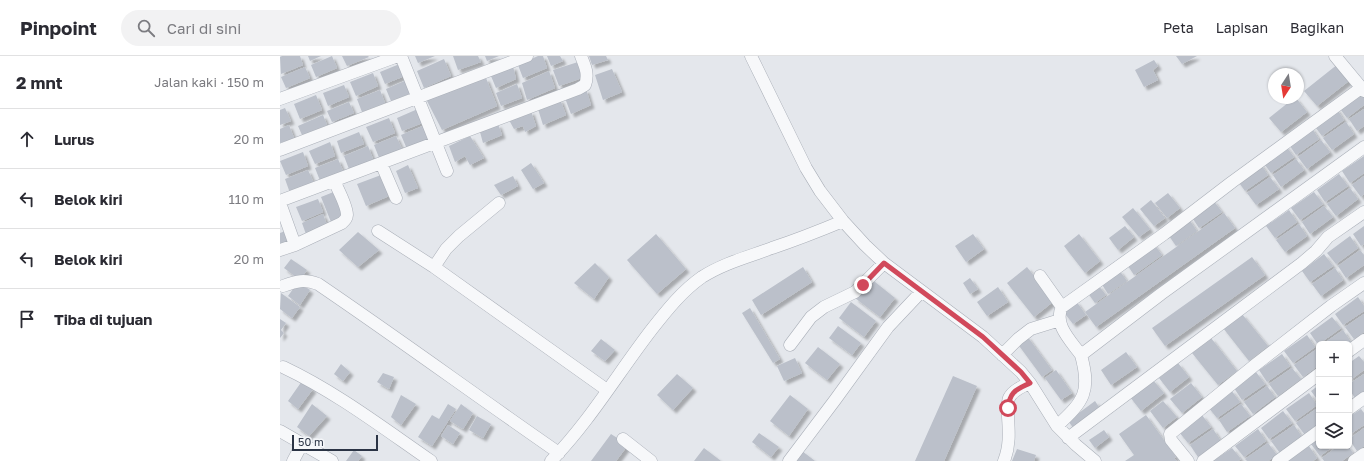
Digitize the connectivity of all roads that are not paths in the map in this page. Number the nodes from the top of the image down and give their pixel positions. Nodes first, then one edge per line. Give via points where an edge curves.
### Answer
1 (398, 56) edge
2 (402, 56) edge
3 (527, 56) edge
4 (581, 56) edge
5 (751, 56) edge
6 (1335, 56) edge
7 (1363, 90) edge
8 (418, 98) junction
9 (280, 99) edge
10 (435, 142) junction
11 (1364, 147) edge
12 (280, 150) edge
13 (381, 163) junction
14 (447, 171) dead end
15 (334, 181) junction
16 (396, 198) dead end
17 (280, 202) edge
18 (499, 203) dead end
19 (1364, 212) edge
20 (843, 221) junction
21 (378, 231) dead end
22 (295, 244) junction
23 (280, 250) edge
24 (434, 267) junction
25 (878, 268) junction
26 (1040, 276) dead end
27 (1364, 282) edge
28 (283, 286) dead end
29 (916, 297) junction
30 (1062, 307) junction
31 (1060, 320) junction
32 (1364, 340) edge
33 (790, 345) dead end
34 (1352, 349) edge
35 (1002, 355) junction
36 (1081, 355) junction
37 (282, 367) dead end
38 (1316, 376) edge
39 (1021, 388) junction
40 (607, 390) junction
41 (1364, 398) edge
42 (1352, 407) edge
43 (1057, 426) junction
44 (280, 431) edge
45 (1316, 433) edge
46 (1068, 438) junction
47 (623, 440) dead end
48 (302, 444) junction
49 (1364, 454) edge
50 (555, 457) edge
51 (293, 461) edge
52 (332, 461) edge
53 (431, 461) edge
54 (651, 461) edge
55 (788, 461) edge
56 (1004, 461) edge
57 (1095, 461) edge
58 (1188, 461) edge
59 (1203, 461) edge
60 (1278, 461) edge
61 (1354, 461) edge

1 - 9 street
2 - 8 street
3 - 8 street
4 - 10 street via 588,77 585,85
5 - 20 street via 806,168
6 - 7 street
7 - 30 street
8 - 10 street
8 - 12 street
10 - 13 street
10 - 14 street
11 - 36 street
13 - 15 street
13 - 16 street
15 - 17 street
15 - 22 street via 346,209 346,219
17 - 22 street
18 - 24 street via 459,236
19 - 46 street via 1328,237 1302,263
20 - 25 street via 865,245
20 - 40 street via 814,234 728,263 702,277 667,309
21 - 24 street
22 - 23 street
24 - 40 street
25 - 29 street
25 - 33 street via 854,292 824,307 811,317
26 - 30 street
27 - 58 street via 1170,434 1171,440
28 - 50 street via 298,281 318,284 400,340
29 - 35 street via 983,337
29 - 55 street via 888,327
30 - 31 street
31 - 35 street via 1031,329
31 - 36 street via 1061,327
32 - 34 street
35 - 39 street via 1021,372
36 - 43 street via 1085,392 1078,404
37 - 53 street via 334,394
38 - 59 street
39 - 43 street
39 - 56 street via 1009,398 1009,442
40 - 50 street via 584,424
41 - 42 street
43 - 46 street
44 - 48 street
45 - 60 street
46 - 57 street
47 - 54 street
48 - 51 street
48 - 52 street
49 - 61 street

